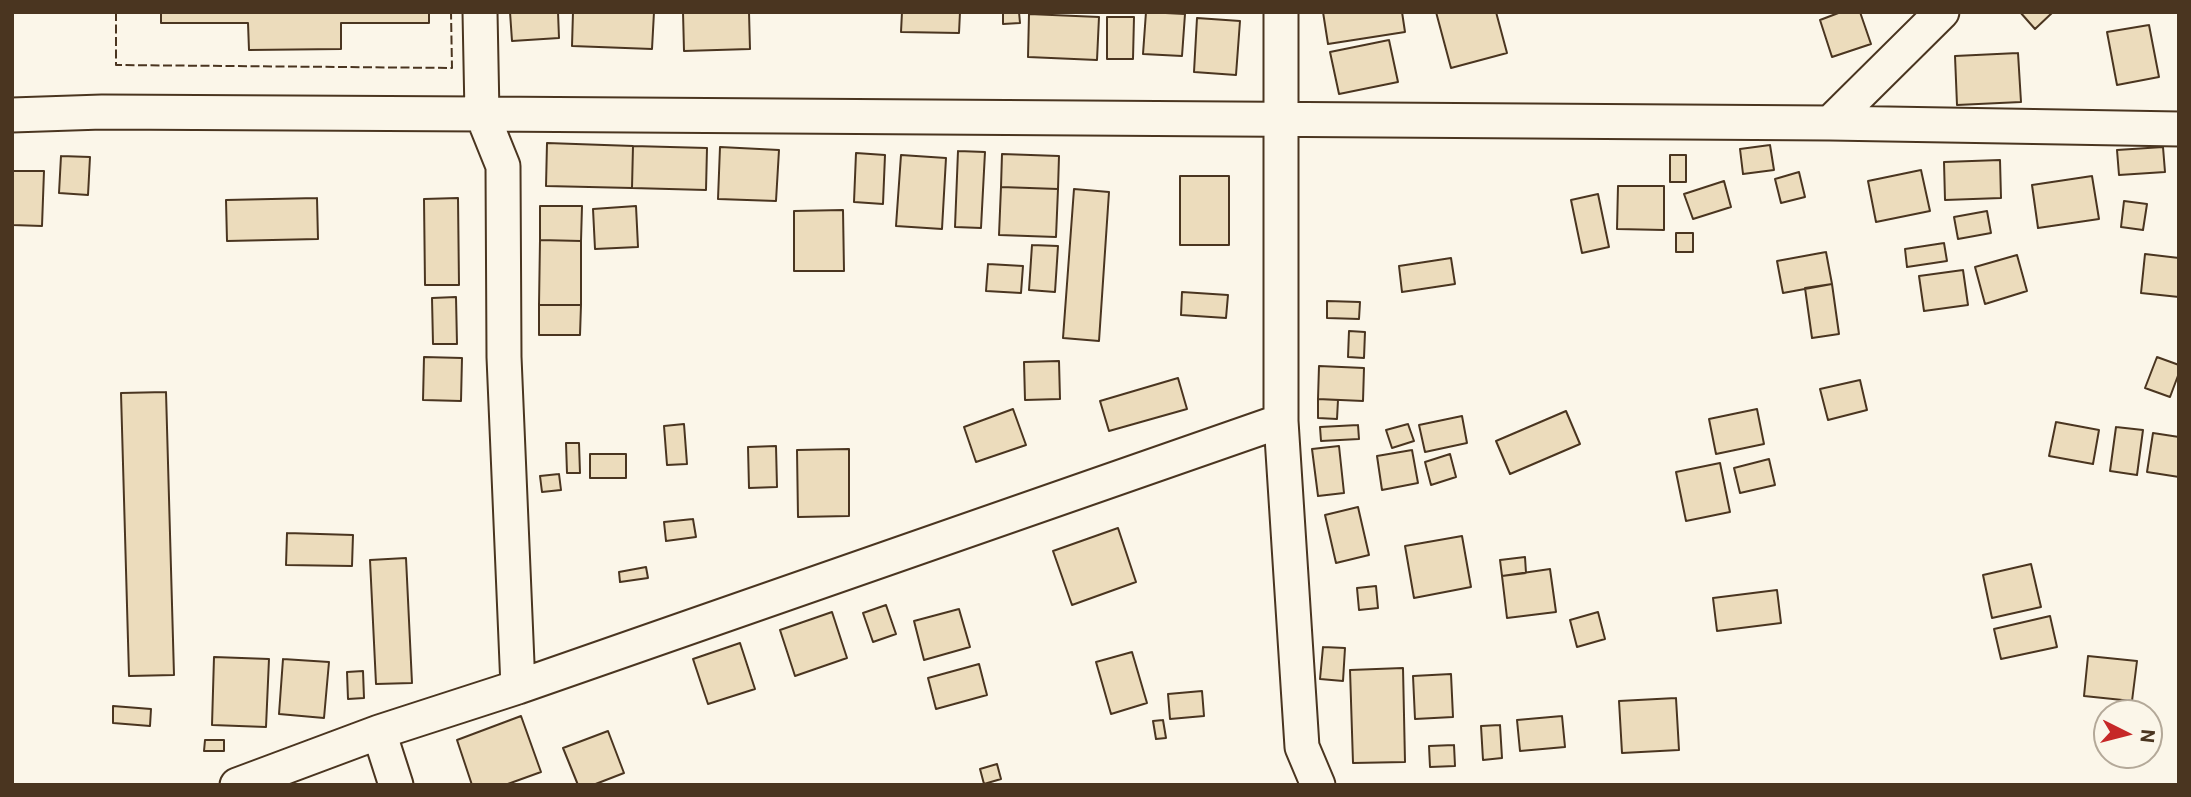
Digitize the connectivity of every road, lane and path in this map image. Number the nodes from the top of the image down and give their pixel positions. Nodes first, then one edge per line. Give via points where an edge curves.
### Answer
1 (480, 12) edge
2 (1281, 12) edge
3 (1941, 12) edge
4 (482, 114) junction
5 (12, 115) edge
6 (1282, 118) junction
7 (1830, 124) junction
8 (2179, 129) edge
9 (1282, 421) junction
10 (518, 687) junction
11 (379, 732) junction
12 (237, 785) edge
13 (396, 785) edge
14 (1318, 785) edge

1 - 4 street
2 - 6 street
3 - 7 street
4 - 5 street
4 - 6 street
4 - 10 street via 503,166 504,357
6 - 7 street
6 - 9 street
7 - 8 street
9 - 10 street
9 - 14 street via 1302,747
10 - 11 street
11 - 12 street
11 - 13 street

